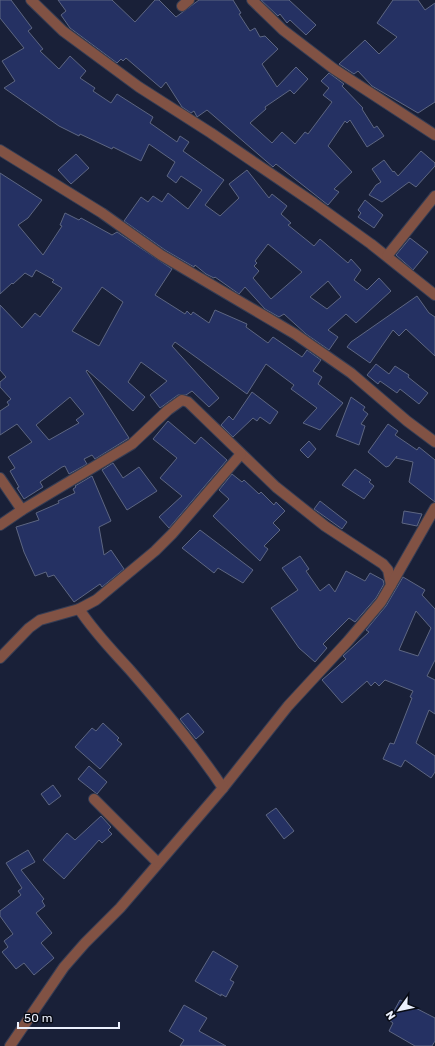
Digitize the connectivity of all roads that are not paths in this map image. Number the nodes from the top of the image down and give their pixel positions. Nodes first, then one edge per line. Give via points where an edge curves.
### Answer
1 (252, 0) edge
2 (35, 2) edge
3 (435, 135) edge
4 (0, 150) edge
5 (435, 196) edge
6 (387, 256) junction
7 (435, 295) edge
8 (435, 442) edge
9 (241, 454) junction
10 (0, 478) edge
11 (435, 508) edge
12 (22, 510) junction
13 (0, 525) edge
14 (391, 585) junction
15 (79, 609) junction
16 (0, 658) edge
17 (223, 788) junction
18 (94, 799) dead end
19 (158, 863) junction
20 (10, 1046) edge

1 - 3 street via 283,30 334,69
2 - 6 street via 63,31 139,87 282,181
4 - 8 street via 102,213 161,255 295,334 351,373
5 - 6 street
6 - 7 street
9 - 12 street via 188,402 182,400 132,444
9 - 14 street via 324,526 383,564 388,570
9 - 15 street via 155,551 96,600
10 - 12 street
11 - 14 street
12 - 13 street
14 - 17 street via 381,602 288,706
15 - 16 street via 40,620
15 - 17 street via 95,634 130,670 200,753
17 - 19 street
18 - 19 street
19 - 20 street via 64,967

